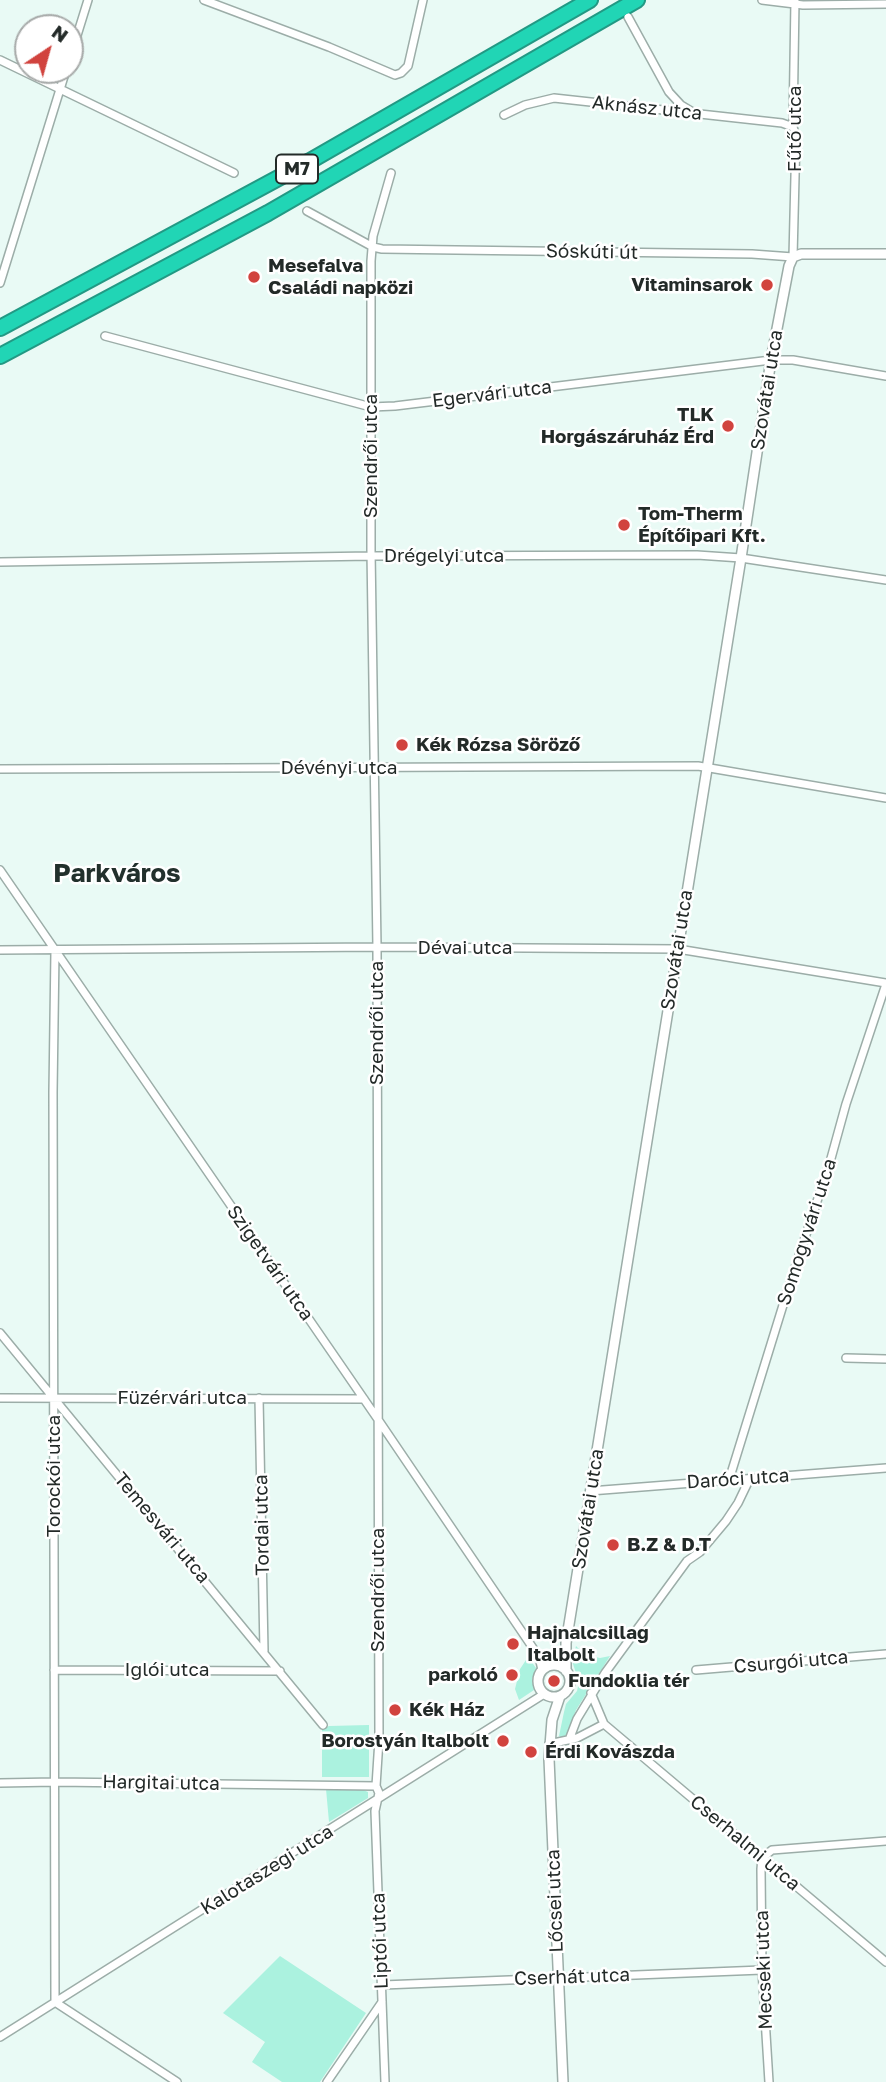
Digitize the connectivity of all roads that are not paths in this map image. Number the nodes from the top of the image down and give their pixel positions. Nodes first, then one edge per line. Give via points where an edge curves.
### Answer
1 (204, 0) edge
2 (423, 0) edge
3 (590, 0) edge
4 (637, 0) edge
5 (762, 0) edge
6 (795, 2) edge
7 (886, 5) edge
8 (628, 17) dead end
9 (0, 60) edge
10 (62, 84) edge
11 (61, 89) junction
12 (694, 113) junction
13 (504, 115) dead end
14 (793, 127) junction
15 (234, 173) dead end
16 (391, 173) dead end
17 (307, 211) dead end
18 (373, 247) junction
19 (886, 254) edge
20 (793, 257) junction
21 (0, 283) edge
22 (0, 328) edge
23 (105, 336) dead end
24 (0, 356) edge
25 (771, 360) junction
26 (886, 376) edge
27 (371, 407) junction
28 (371, 556) junction
29 (741, 558) junction
30 (0, 562) edge
31 (886, 580) edge
32 (373, 764) junction
33 (707, 767) junction
34 (0, 769) edge
35 (886, 798) edge
36 (0, 870) edge
37 (377, 947) junction
38 (678, 949) junction
39 (0, 950) edge
40 (55, 951) junction
41 (886, 984) edge
42 (0, 1333) edge
43 (846, 1358) dead end
44 (886, 1359) edge
45 (0, 1398) edge
46 (54, 1398) junction
47 (259, 1398) junction
48 (364, 1399) junction
49 (377, 1418) junction
50 (886, 1468) edge
51 (750, 1478) junction
52 (729, 1480) junction
53 (590, 1491) junction
54 (566, 1643) junction
55 (264, 1651) junction
56 (886, 1654) edge
57 (539, 1657) junction
58 (553, 1665) junction
59 (54, 1670) junction
60 (542, 1670) junction
61 (696, 1670) dead end
62 (280, 1671) junction
63 (566, 1671) junction
64 (544, 1693) junction
65 (591, 1693) junction
66 (560, 1696) junction
67 (552, 1720) junction
68 (604, 1724) junction
69 (323, 1725) dead end
70 (569, 1740) junction
71 (550, 1744) junction
72 (55, 1782) junction
73 (0, 1783) edge
74 (376, 1786) junction
75 (378, 1800) junction
76 (886, 1841) edge
77 (762, 1858) junction
78 (886, 1962) edge
79 (762, 1970) junction
80 (558, 1977) junction
81 (383, 1985) junction
82 (55, 2002) junction
83 (382, 2002) junction
84 (0, 2037) edge
85 (177, 2082) edge
86 (327, 2082) edge
87 (385, 2082) edge
88 (563, 2082) edge
89 (769, 2082) edge

1 - 2 street via 395,75 408,66
3 - 22 highway, M7 via 298,168
4 - 24 highway, M7 via 268,213
5 - 6 street
6 - 7 street
6 - 14 street, Fűtő utca
8 - 12 street via 669,92
9 - 11 street
10 - 11 street
11 - 15 street
11 - 21 street
12 - 13 street, Aknász utca via 554,98
12 - 14 street, Aknász utca
14 - 20 street, Fűtő utca
16 - 18 street, Szendrői utca
17 - 18 street, Sóskúti út
18 - 20 street, Sóskúti út
18 - 27 street, Szendrői utca
19 - 20 street, Sóskúti út
20 - 25 street, Szovátai utca
23 - 27 street, Egervári utca
25 - 26 street, Egervári utca
25 - 27 street, Egervári utca
25 - 29 street, Szovátai utca
27 - 28 street, Szendrői utca
28 - 29 street, Drégelyi utca
28 - 30 street, Drégelyi utca
28 - 32 street, Szendrői utca
29 - 31 street, Drégelyi utca
29 - 33 street, Szovátai utca
32 - 33 street, Dévényi utca
32 - 34 street, Dévényi utca
32 - 37 street, Szendrői utca
33 - 35 street, Dévényi utca
33 - 38 street, Szovátai utca
36 - 40 street, Szigetvári utca
37 - 38 street, Dévai utca
37 - 40 street, Dévai utca
37 - 49 street, Szendrői utca
38 - 41 street, Dévai utca
38 - 53 street, Szovátai utca
39 - 40 street, Dévai utca
40 - 46 street, Torockói utca
40 - 48 street, Szigetvári utca
41 - 52 street, Somogyvári utca
42 - 46 street, Temesvári utca
43 - 44 street
45 - 46 street, Füzérvári utca
46 - 47 street, Füzérvári utca
46 - 55 street, Temesvári utca
46 - 59 street, Torockói utca
47 - 48 street, Füzérvári utca
47 - 55 street, Tordai utca
48 - 49 street, Szigetvári utca
49 - 57 street, Szigetvári utca
49 - 74 street, Szendrői utca
50 - 51 street, Daróci utca
51 - 52 street, Daróci utca
51 - 65 street via 726,1521 700,1552 687,1560
52 - 53 street, Daróci utca
53 - 54 street, Szovátai utca
54 - 58 street
54 - 63 street
55 - 62 street, Temesvári utca
56 - 61 street, Csurgói utca
57 - 58 street, Szigetvári utca
57 - 60 street, Szigetvári utca
58 - 60 street
58 - 63 street
59 - 62 street, Iglói utca
59 - 72 street, Torockói utca
60 - 64 street via 538,1679
62 - 69 street, Temesvári utca
63 - 66 street via 569,1687
64 - 66 street
64 - 67 street, Lőcsei utca
64 - 75 street, Kalotaszegi utca
65 - 68 street, Cserhalmi utca
65 - 70 street
66 - 67 street, Lőcsei utca
67 - 71 street, Lőcsei utca
68 - 70 street
68 - 77 street, Cserhalmi utca
70 - 71 street
71 - 80 street, Lőcsei utca
72 - 73 street, Hargitai utca
72 - 74 street, Hargitai utca
72 - 82 street, Torockói utca
74 - 75 street, Szendrői utca
75 - 81 street, Liptói utca
75 - 82 street, Kalotaszegi utca
76 - 77 street via 772,1850
77 - 78 street, Cserhalmi utca
77 - 79 street, Mecseki utca
79 - 80 street, Cserhát utca
79 - 89 street, Mecseki utca
80 - 81 street, Cserhát utca
80 - 88 street, Lőcsei utca
81 - 83 street, Liptói utca
82 - 84 street, Kalotaszegi utca
82 - 85 street
83 - 86 street
83 - 87 street, Liptói utca

